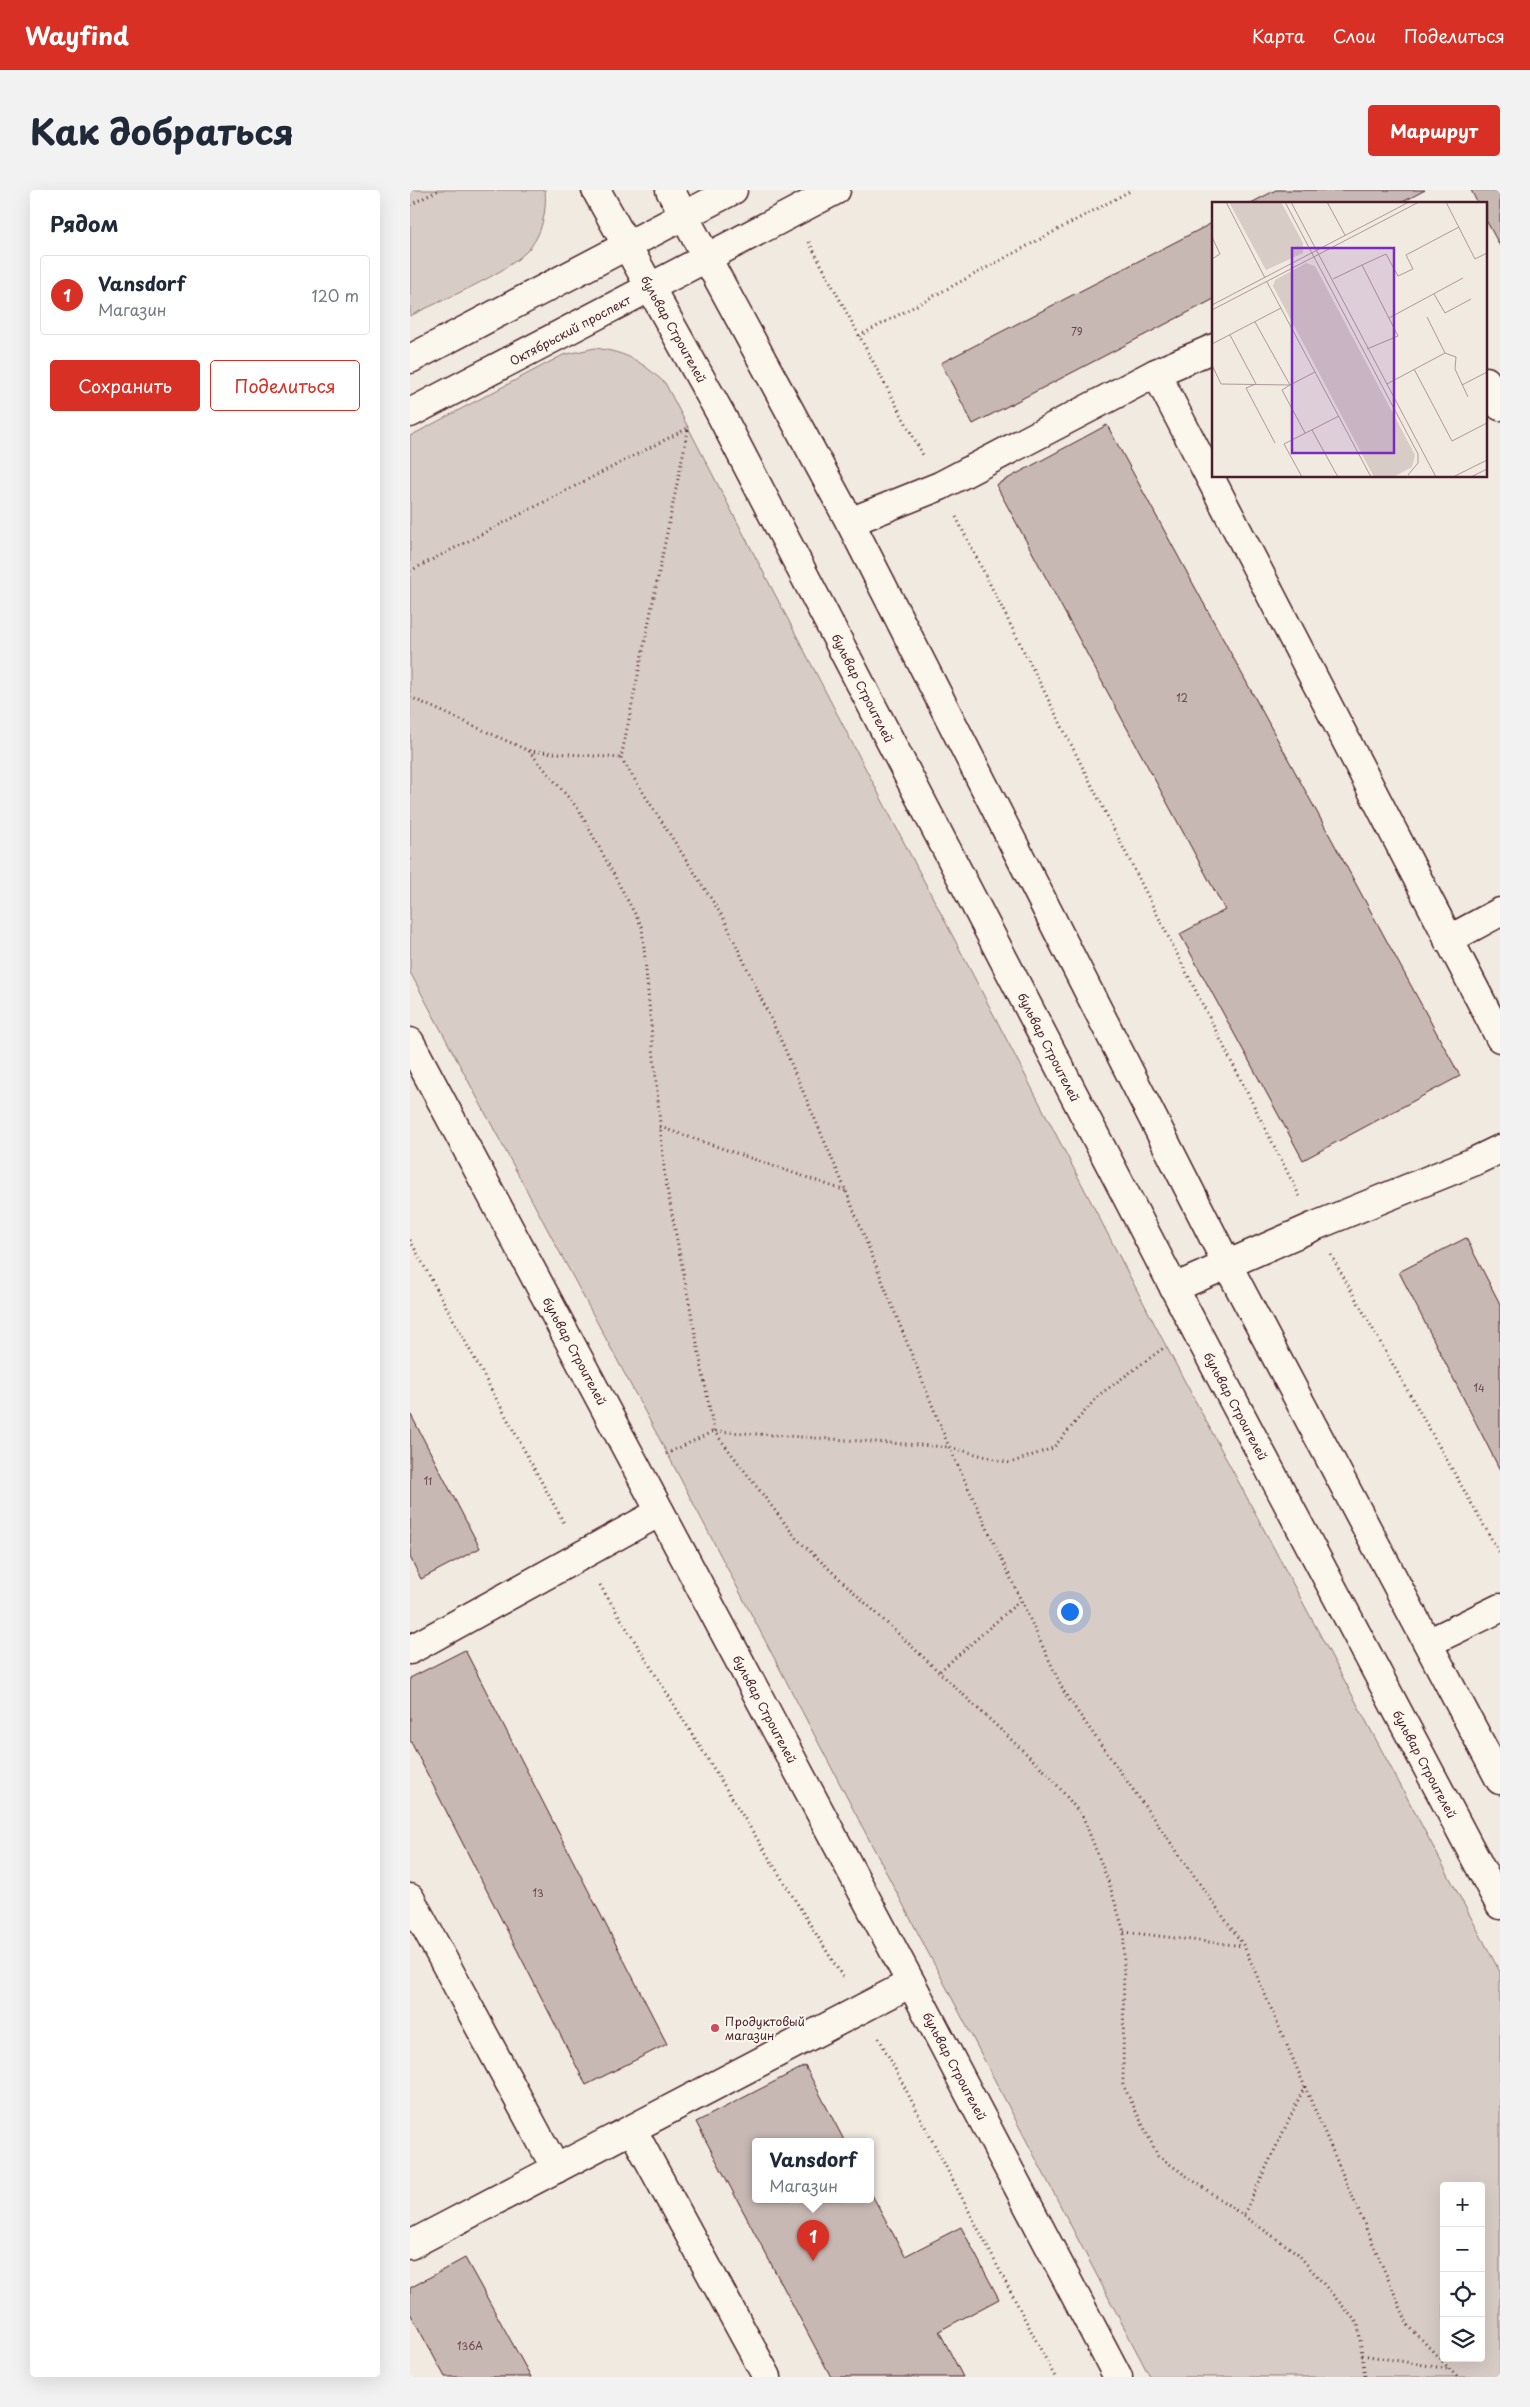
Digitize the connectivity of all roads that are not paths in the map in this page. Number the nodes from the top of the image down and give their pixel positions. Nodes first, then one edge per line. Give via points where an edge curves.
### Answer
1 (596, 190) edge
2 (670, 190) edge
3 (733, 190) edge
4 (836, 190) edge
5 (684, 216) junction
6 (627, 245) junction
7 (707, 258) junction
8 (651, 287) junction
9 (1212, 349) edge
10 (410, 359) edge
11 (1156, 373) junction
12 (1488, 385) edge
13 (1500, 406) edge
14 (410, 414) edge
15 (850, 522) junction
16 (1500, 912) edge
17 (1448, 940) junction
18 (1500, 1038) edge
19 (410, 1042) edge
20 (1500, 1149) edge
21 (1227, 1264) junction
22 (1174, 1288) junction
23 (660, 1512) junction
24 (1500, 1608) edge
25 (1428, 1642) junction
26 (410, 1650) edge
27 (1500, 1780) edge
28 (410, 1898) edge
29 (1500, 1905) edge
30 (911, 1983) junction
31 (632, 2129) junction
32 (556, 2169) junction
33 (410, 2245) edge
34 (767, 2377) edge
35 (1118, 2377) edge

1 - 6 main road, бульвар Строителей
2 - 5 main road
3 - 5 main road
4 - 7 main road, Октябрьский проспект
5 - 6 main road
5 - 7 main road
6 - 8 main road, бульвар Строителей
6 - 10 main road
7 - 8 main road, Октябрьский проспект
7 - 15 main road
8 - 14 main road, Октябрьский проспект
8 - 22 main road, бульвар Строителей via 720,413
9 - 11 main road
11 - 15 main road via 940,486
11 - 17 main road
12 - 13 main road
15 - 21 main road
16 - 17 main road
17 - 18 main road
19 - 23 main road, бульвар Строителей
20 - 21 main road
21 - 22 main road
21 - 25 main road
22 - 29 main road, бульвар Строителей
23 - 26 main road
23 - 30 main road, бульвар Строителей
24 - 25 main road
25 - 27 main road
28 - 32 main road
30 - 31 main road
30 - 35 main road, бульвар Строителей
31 - 32 main road
31 - 34 main road
32 - 33 main road

